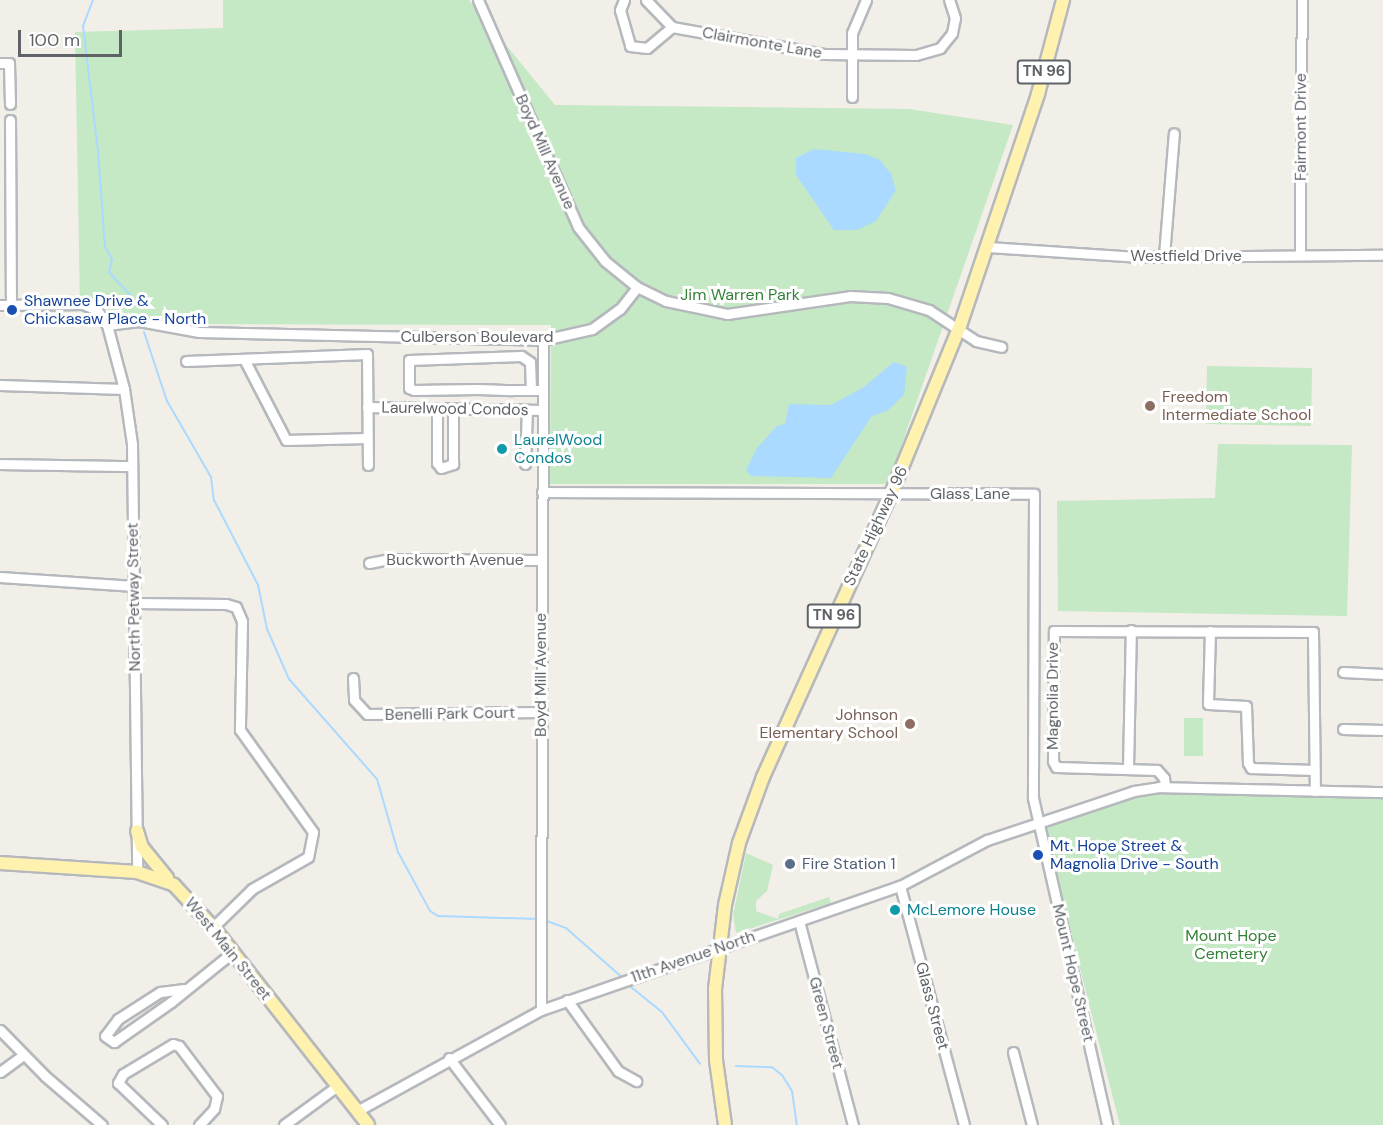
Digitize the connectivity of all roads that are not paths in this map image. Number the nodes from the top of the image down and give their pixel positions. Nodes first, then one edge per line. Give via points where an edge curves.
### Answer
1 (478, 0) edge
2 (624, 0) edge
3 (646, 0) edge
4 (866, 0) edge
5 (949, 0) edge
6 (1063, 0) edge
7 (1302, 0) edge
8 (672, 27) junction
9 (853, 54) junction
10 (0, 63) edge
11 (852, 97) dead end
12 (9, 104) dead end
13 (10, 120) dead end
14 (1173, 133) dead end
15 (988, 248) junction
16 (1300, 255) junction
17 (1383, 255) edge
18 (1164, 256) junction
19 (0, 260) edge
20 (11, 260) junction
21 (637, 287) junction
22 (0, 305) edge
23 (11, 305) junction
24 (107, 325) junction
25 (960, 326) junction
26 (543, 340) junction
27 (1001, 347) dead end
28 (244, 359) junction
29 (186, 361) dead end
30 (0, 385) edge
31 (124, 389) junction
32 (531, 390) junction
33 (543, 390) junction
34 (367, 407) junction
35 (437, 409) junction
36 (453, 409) junction
37 (527, 410) junction
38 (543, 410) junction
39 (368, 438) junction
40 (0, 464) edge
41 (525, 464) dead end
42 (368, 465) dead end
43 (132, 466) junction
44 (542, 492) junction
45 (891, 494) junction
46 (542, 560) junction
47 (369, 563) dead end
48 (0, 577) edge
49 (135, 586) junction
50 (135, 603) junction
51 (1131, 630) junction
52 (1210, 631) junction
53 (1343, 672) dead end
54 (1383, 674) edge
55 (353, 678) dead end
56 (540, 712) junction
57 (1343, 729) dead end
58 (1383, 730) edge
59 (1128, 768) junction
60 (1314, 770) junction
61 (1165, 787) junction
62 (1315, 790) junction
63 (1383, 792) edge
64 (1038, 822) junction
65 (137, 831) junction
66 (0, 863) edge
67 (138, 872) junction
68 (174, 885) junction
69 (900, 886) junction
70 (800, 921) junction
71 (213, 927) junction
72 (719, 948) junction
73 (233, 952) junction
74 (184, 989) junction
75 (567, 1000) junction
76 (541, 1010) junction
77 (0, 1030) edge
78 (1013, 1053) dead end
79 (23, 1055) junction
80 (449, 1058) junction
81 (0, 1072) edge
82 (636, 1081) dead end
83 (336, 1087) junction
84 (357, 1111) junction
85 (202, 1124) edge
86 (102, 1125) edge
87 (162, 1125) edge
88 (284, 1125) edge
89 (368, 1125) edge
90 (500, 1125) edge
91 (724, 1125) edge
92 (853, 1125) edge
93 (964, 1125) edge
94 (1032, 1125) edge
95 (1107, 1125) edge

1 - 21 street, Boyd Mill Avenue via 578,227 605,261
2 - 8 street via 620,10 630,46 647,48
3 - 8 street
4 - 9 street via 852,33
5 - 9 street, Clairmonte Lane via 955,18 952,33 940,48 916,55
6 - 15 main road, State Highway 96 / TN 96 via 1038,94
7 - 16 street, Fairmont Drive
8 - 9 street, Clairmonte Lane via 824,54
9 - 11 street
10 - 12 street via 9,63
13 - 20 street
14 - 18 street
15 - 18 street, Westfield Drive
15 - 25 main road, State Highway 96 / TN 96
16 - 17 street, Westfield Drive
16 - 18 street, Westfield Drive
19 - 20 street
20 - 23 street
21 - 25 street via 666,301 727,314 873,296 929,310
21 - 26 street, Culberson Boulevard via 620,309 592,329
22 - 23 street
23 - 24 street via 83,304 97,310
24 - 26 street, Culberson Boulevard via 139,321 232,334
24 - 31 street, North Petway Street
25 - 27 street via 976,341
25 - 45 main road, State Highway 96 / TN 96
26 - 33 street, Boyd Mill Avenue
28 - 29 street, Laurelwood Condos
28 - 34 street, Laurelwood Condos via 367,354
28 - 39 street via 286,440
30 - 31 street
31 - 43 street, North Petway Street
32 - 32 street via 414,390 409,388 409,360 521,356 530,362
32 - 33 street
33 - 38 street, Boyd Mill Avenue
34 - 35 street, Laurelwood Condos
34 - 39 street, Laurelwood Condos
35 - 36 street, Laurelwood Condos
35 - 36 street via 437,462 441,468 453,464
36 - 37 street, Laurelwood Condos
37 - 38 street, Laurelwood Condos
37 - 41 street
38 - 44 street, Boyd Mill Avenue
39 - 42 street, Laurelwood Condos
40 - 43 street
43 - 49 street, North Petway Street
44 - 45 street, Glass Lane
44 - 46 street, Boyd Mill Avenue
45 - 64 street, Glass Lane via 1034,494 1032,777
45 - 72 main road, State Highway 96 / TN 96 via 759,787 731,873
46 - 47 street, Buckworth Avenue via 388,559
46 - 56 street, Boyd Mill Avenue
48 - 49 street
49 - 50 street, North Petway Street
50 - 65 street, North Petway Street
50 - 71 street via 226,604 236,608 242,621 240,730 313,832 308,857 252,889
51 - 52 street, Magnolia Drive
51 - 59 street
51 - 59 street, Magnolia Drive via 1054,631 1056,767
52 - 60 street via 1208,704 1246,706 1251,768
52 - 60 street, Magnolia Drive via 1313,632
53 - 54 street
55 - 56 street, Benelli Park Court via 354,700 367,714
56 - 76 street, Boyd Mill Avenue
57 - 58 street
59 - 61 street, Magnolia Drive via 1157,770
60 - 62 street, Magnolia Drive
61 - 62 street
61 - 64 street via 1134,790
62 - 63 street
64 - 69 street, 11th Avenue North via 987,840
64 - 95 street, Mount Hope Street
65 - 67 street, North Petway Street
65 - 68 main road via 152,862
66 - 67 main road, West Main Street
67 - 68 main road, West Main Street
68 - 71 main road, West Main Street
69 - 70 street, 11th Avenue North
69 - 93 street, Glass Street
70 - 72 street, 11th Avenue North
70 - 92 street, Green Street
71 - 73 main road, West Main Street
72 - 75 street, 11th Avenue North
72 - 91 main road, State Highway 96 / TN 96 via 716,1060
73 - 74 street
73 - 83 main road, West Main Street
74 - 74 street via 160,992 118,1019 105,1036 114,1042
75 - 76 street, 11th Avenue North
75 - 82 street via 618,1071
76 - 80 street, 11th Avenue North
77 - 79 street
78 - 94 street
79 - 81 street
79 - 86 street
80 - 84 street, 11th Avenue North
80 - 90 street
83 - 84 main road, West Main Street
83 - 88 street
84 - 89 main road, West Main Street
85 - 87 street via 214,1109 217,1096 179,1046 173,1044 123,1074 118,1083

